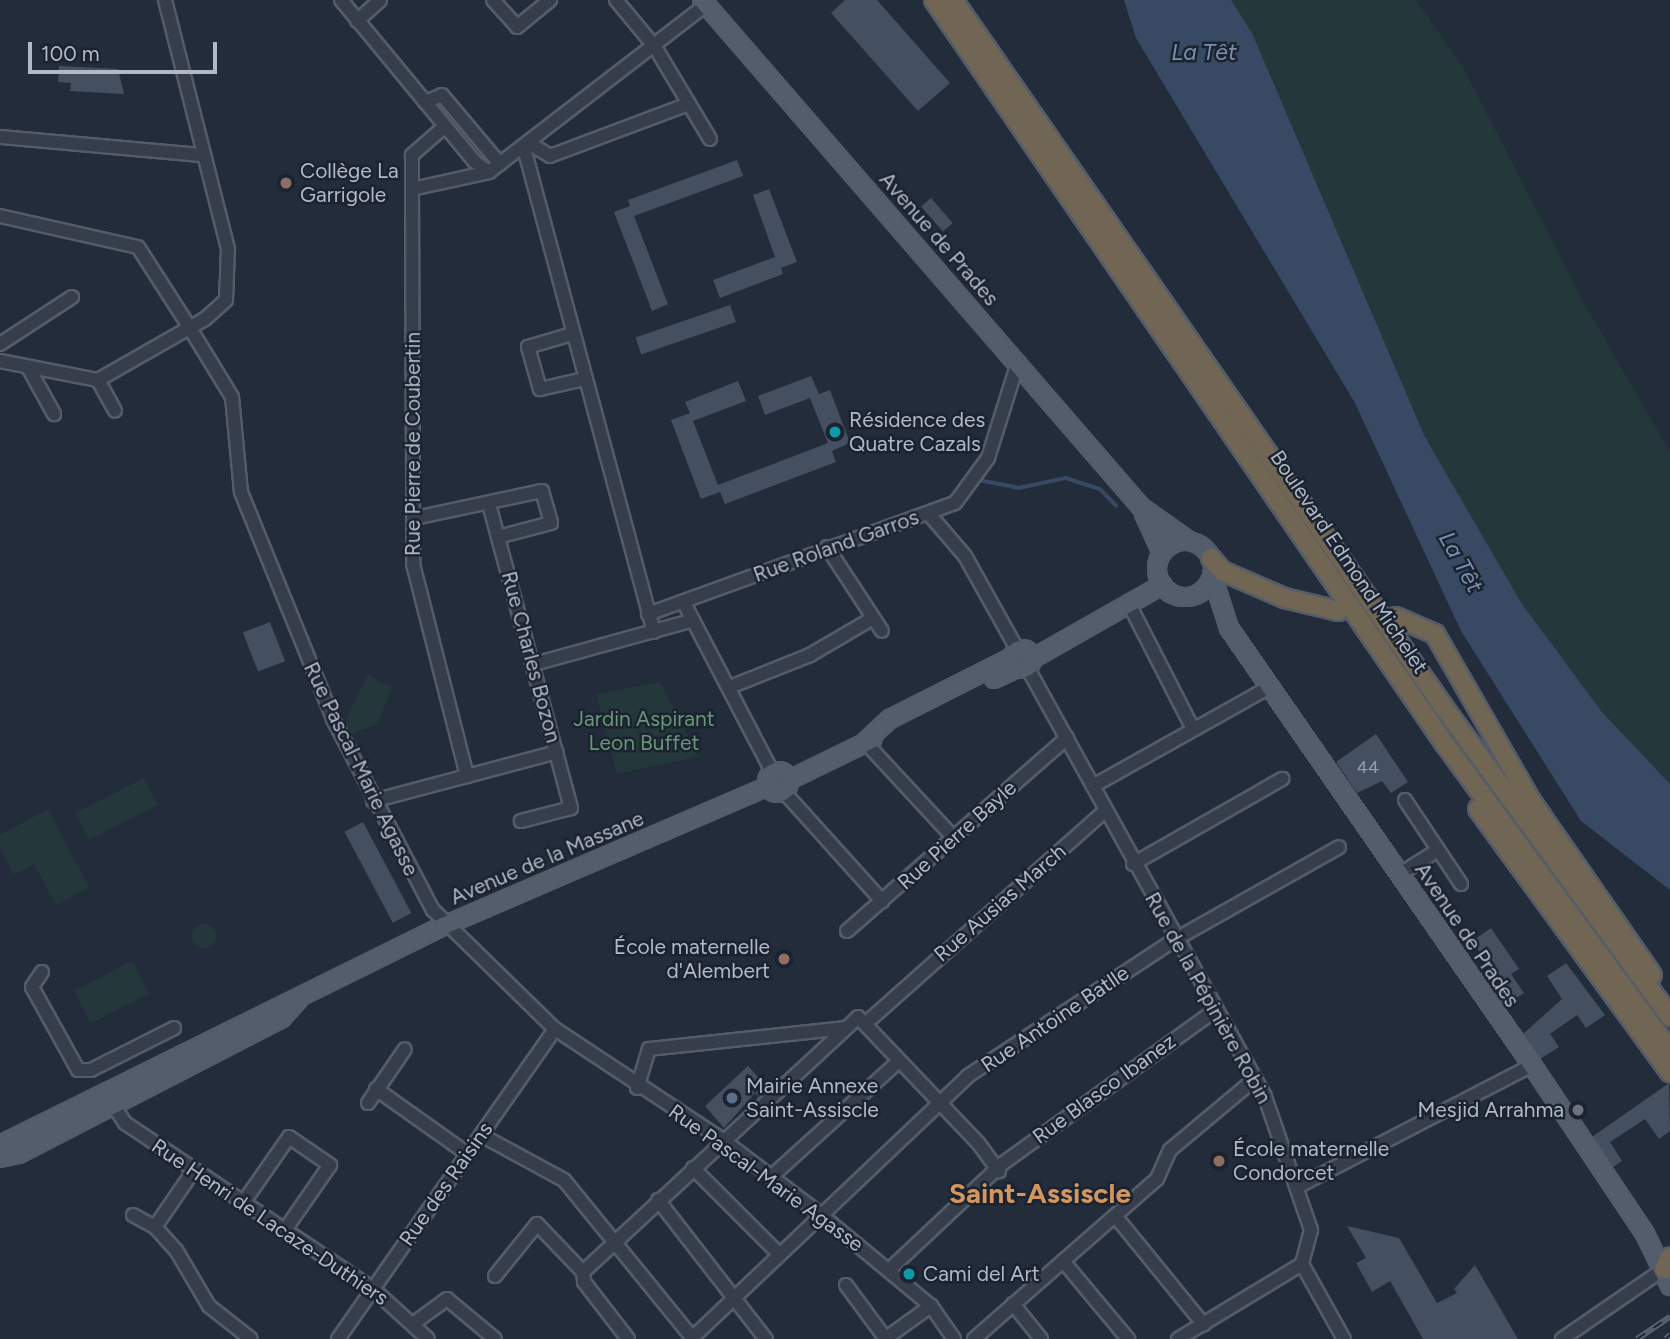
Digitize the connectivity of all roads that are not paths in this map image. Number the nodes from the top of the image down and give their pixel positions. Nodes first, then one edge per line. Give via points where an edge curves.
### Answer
1 (165, 0) edge
2 (341, 0) edge
3 (380, 0) edge
4 (493, 0) edge
5 (550, 0) edge
6 (616, 0) edge
7 (928, 0) edge
8 (934, 0) edge
9 (953, 0) edge
10 (960, 0) edge
11 (704, 2) edge
12 (357, 21) junction
13 (655, 47) junction
14 (1007, 88) junction
15 (425, 102) junction
16 (688, 104) junction
17 (444, 127) junction
18 (0, 137) edge
19 (710, 139) dead end
20 (528, 146) junction
21 (203, 155) junction
22 (495, 168) junction
23 (412, 189) junction
24 (0, 216) edge
25 (72, 297) dead end
26 (188, 325) junction
27 (572, 334) junction
28 (0, 344) edge
29 (0, 361) edge
30 (1018, 362) junction
31 (28, 367) junction
32 (584, 379) junction
33 (98, 380) junction
34 (115, 411) dead end
35 (54, 414) dead end
36 (489, 504) junction
37 (1141, 507) junction
38 (929, 513) junction
39 (415, 518) junction
40 (498, 537) junction
41 (1189, 541) junction
42 (827, 547) junction
43 (1162, 553) junction
44 (1212, 566) junction
45 (1162, 585) junction
46 (1190, 596) junction
47 (1128, 602) junction
48 (684, 603) junction
49 (1338, 611) dead end
50 (648, 614) junction
51 (1396, 617) dead end
52 (873, 618) junction
53 (690, 621) junction
54 (1229, 628) junction
55 (882, 631) dead end
56 (653, 632) junction
57 (1022, 659) junction
58 (534, 664) junction
59 (1271, 686) junction
60 (730, 687) junction
61 (1194, 729) junction
62 (1067, 738) junction
63 (865, 742) junction
64 (1445, 744) junction
65 (557, 752) junction
66 (467, 776) junction
67 (1282, 779) dead end
68 (779, 783) junction
69 (1093, 786) junction
70 (1509, 797) junction
71 (1405, 800) dead end
72 (373, 801) junction
73 (1531, 802) junction
74 (1105, 811) junction
75 (521, 821) dead end
76 (953, 837) junction
77 (1339, 847) dead end
78 (1438, 850) junction
79 (1133, 864) junction
80 (1400, 874) junction
81 (1461, 884) dead end
82 (882, 901) junction
83 (446, 925) junction
84 (847, 931) dead end
85 (1176, 939) junction
86 (42, 972) dead end
87 (302, 996) junction
88 (1670, 1001) edge
89 (1214, 1011) junction
90 (1670, 1017) edge
91 (864, 1024) junction
92 (173, 1028) dead end
93 (845, 1028) junction
94 (555, 1029) junction
95 (405, 1049) dead end
96 (1670, 1050) edge
97 (898, 1062) junction
98 (1532, 1065) junction
99 (1670, 1072) edge
100 (1255, 1079) junction
101 (637, 1088) junction
102 (376, 1089) junction
103 (110, 1099) junction
104 (368, 1103) dead end
105 (939, 1106) junction
106 (481, 1135) junction
107 (723, 1141) junction
108 (0, 1145) edge
109 (466, 1153) junction
110 (0, 1158) edge
111 (693, 1168) junction
112 (194, 1170) junction
113 (999, 1172) junction
114 (771, 1177) junction
115 (1299, 1186) junction
116 (658, 1200) junction
117 (243, 1203) junction
118 (820, 1213) junction
119 (133, 1215) dead end
120 (1116, 1217) junction
121 (155, 1227) junction
122 (285, 1230) junction
123 (618, 1240) junction
124 (779, 1254) junction
125 (1063, 1261) junction
126 (1302, 1264) junction
127 (888, 1270) junction
128 (1669, 1270) edge
129 (583, 1272) junction
130 (495, 1276) dead end
131 (846, 1285) dead end
132 (373, 1289) junction
133 (734, 1297) junction
134 (1013, 1304) junction
135 (931, 1306) junction
136 (414, 1323) junction
137 (1204, 1325) junction
138 (1342, 1338) edge
139 (251, 1339) edge
140 (338, 1339) edge
141 (428, 1339) edge
142 (495, 1339) edge
143 (628, 1339) edge
144 (692, 1339) edge
145 (766, 1339) edge
146 (885, 1339) edge
147 (954, 1339) edge
148 (974, 1339) edge
149 (1041, 1339) edge
150 (1128, 1339) edge
151 (1178, 1339) edge
152 (1562, 1339) edge

1 - 21 street
2 - 12 street
3 - 12 street
4 - 5 street via 517,27
6 - 13 street
7 - 14 highway
8 - 14 highway
9 - 14 highway
10 - 14 highway
11 - 13 street
11 - 30 main road, Avenue de Prades
12 - 15 street
13 - 16 street
13 - 20 street
14 - 64 highway, Boulevard Edmond Michelet
14 - 70 highway, Boulevard Edmond Michelet
15 - 17 street
15 - 22 street via 442,95
16 - 19 street
16 - 20 street via 550,156
17 - 22 street
17 - 23 street, Rue Pierre de Coubertin via 412,155
18 - 21 street
20 - 22 street
20 - 27 street
21 - 26 street via 228,249 230,285 217,311
22 - 23 street
23 - 39 street, Rue Pierre de Coubertin
24 - 26 street, Rue Pascal-Marie Agasse via 138,247
25 - 28 street
26 - 33 street
26 - 72 street, Rue Pascal-Marie Agasse via 232,397 241,492 332,719
27 - 32 street
27 - 32 street via 528,347 540,389
29 - 31 street
30 - 37 main road, Avenue de Prades
30 - 38 street, Rue Roland Garros via 983,467 955,503
31 - 33 street
31 - 35 street
32 - 50 street
33 - 34 street
36 - 39 street
36 - 40 street, Rue Charles Bozon
36 - 40 street via 542,491 551,523
37 - 41 main road, Avenue de Prades
37 - 43 main road, Avenue de Prades
38 - 42 street, Rue Roland Garros
38 - 57 street, Rue de la Pépinière Robin via 965,556
39 - 66 street, Rue Pierre de Coubertin via 413,564
40 - 58 street, Rue Charles Bozon
41 - 43 main road via 1174,543
41 - 44 main road
42 - 48 street, Rue Roland Garros
42 - 52 street
43 - 45 main road via 1157,571
44 - 46 main road via 1204,589
44 - 49 highway via 1284,598
44 - 54 main road, Avenue de Prades
45 - 46 main road
45 - 47 main road, Avenue de la Massane
46 - 54 main road, Avenue de Prades
47 - 57 main road, Avenue de la Massane via 1077,634
47 - 61 street
48 - 50 street, Rue Roland Garros
48 - 53 street
50 - 56 street
51 - 73 highway via 1435,634
52 - 55 street
52 - 60 street via 810,655
53 - 56 street
53 - 60 street
54 - 59 main road, Avenue de Prades
56 - 58 street
57 - 62 street, Rue de la Pépinière Robin
57 - 63 main road, Avenue de la Massane via 890,719
58 - 65 street, Rue Charles Bozon
59 - 61 street
59 - 80 main road, Avenue de Prades
60 - 68 street
61 - 69 street
62 - 69 street, Rue de la Pépinière Robin
62 - 76 street, Rue Pierre Bayle
63 - 68 main road, Avenue de la Massane
63 - 76 street
64 - 96 highway, Boulevard Edmond Michelet
64 - 99 highway via 1461,785
65 - 66 street
65 - 75 street, Rue Charles Bozon via 571,808
66 - 72 street
67 - 79 street
68 - 82 street
68 - 83 main road, Avenue de la Massane via 692,827 665,830
69 - 74 street, Rue de la Pépinière Robin
70 - 73 highway
70 - 90 highway, Boulevard Edmond Michelet
71 - 78 street
72 - 83 street, Rue Pascal-Marie Agasse via 428,903
73 - 88 highway
74 - 79 street, Rue de la Pépinière Robin
74 - 91 street, Rue Ausias March
76 - 82 street, Rue Pierre Bayle
77 - 85 street, Rue Antoine Batlle
78 - 80 street
78 - 81 street
79 - 85 street, Rue de la Pépinière Robin
80 - 98 main road, Avenue de Prades
82 - 84 street, Rue Pierre Bayle
83 - 87 main road, Avenue de la Massane
83 - 94 street, Rue Pascal-Marie Agasse
85 - 89 street, Rue de la Pépinière Robin
85 - 105 street, Rue Antoine Batlle via 968,1076
86 - 92 street via 32,987 78,1070 91,1070
87 - 103 main road, Avenue de la Massane
87 - 103 main road via 282,1018 148,1088
89 - 100 street, Rue de la Pépinière Robin
89 - 113 street, Rue Blasco Ibanez via 1024,1147
91 - 93 street via 858,1017
91 - 97 street
93 - 101 street via 649,1049
93 - 107 street
94 - 101 street, Rue Pascal-Marie Agasse
94 - 106 street, Rue des Raisins
95 - 102 street
97 - 105 street
97 - 114 street
98 - 115 street
98 - 128 main road, Avenue de Prades
100 - 115 street, Rue de la Pépinière Robin
100 - 120 street via 1170,1150 1157,1179
101 - 107 street, Rue Pascal-Marie Agasse
102 - 104 street
102 - 109 street
103 - 108 main road
103 - 110 main road
103 - 112 street, Rue Henri de Lacaze-Duthiers via 125,1123
105 - 113 street via 979,1144
105 - 118 street, Rue Antoine Batlle
106 - 109 street, Rue des Raisins
106 - 123 street via 564,1180
107 - 111 street
107 - 114 street, Rue Pascal-Marie Agasse
109 - 132 street, Rue des Raisins
111 - 116 street
111 - 124 street
112 - 117 street, Rue Henri de Lacaze-Duthiers
112 - 121 street
113 - 127 street, Rue Blasco Ibanez
114 - 118 street, Rue Pascal-Marie Agasse
115 - 126 street, Rue de la Pépinière Robin via 1311,1230
116 - 123 street
116 - 133 street
117 - 122 street, Rue Henri de Lacaze-Duthiers
117 - 122 street via 289,1137 330,1165
118 - 124 street, Rue Antoine Batlle
118 - 127 street, Rue Pascal-Marie Agasse
119 - 121 street
120 - 125 street
120 - 137 street
121 - 139 street via 191,1268 209,1306
122 - 132 street, Rue Henri de Lacaze-Duthiers
123 - 129 street
123 - 144 street
124 - 133 street, Rue Antoine Batlle
125 - 134 street
125 - 150 street
126 - 137 street
126 - 138 street
127 - 135 street, Rue Pascal-Marie Agasse
128 - 152 street
129 - 130 street via 534,1224
129 - 143 street via 584,1282
131 - 146 street
132 - 136 street, Rue Henri de Lacaze-Duthiers
132 - 140 street, Rue des Raisins
133 - 144 street, Rue Antoine Batlle
133 - 145 street
134 - 148 street
134 - 149 street
135 - 146 street
135 - 147 street, Rue Pascal-Marie Agasse
136 - 141 street, Rue Henri de Lacaze-Duthiers
136 - 142 street via 447,1298
137 - 151 street

